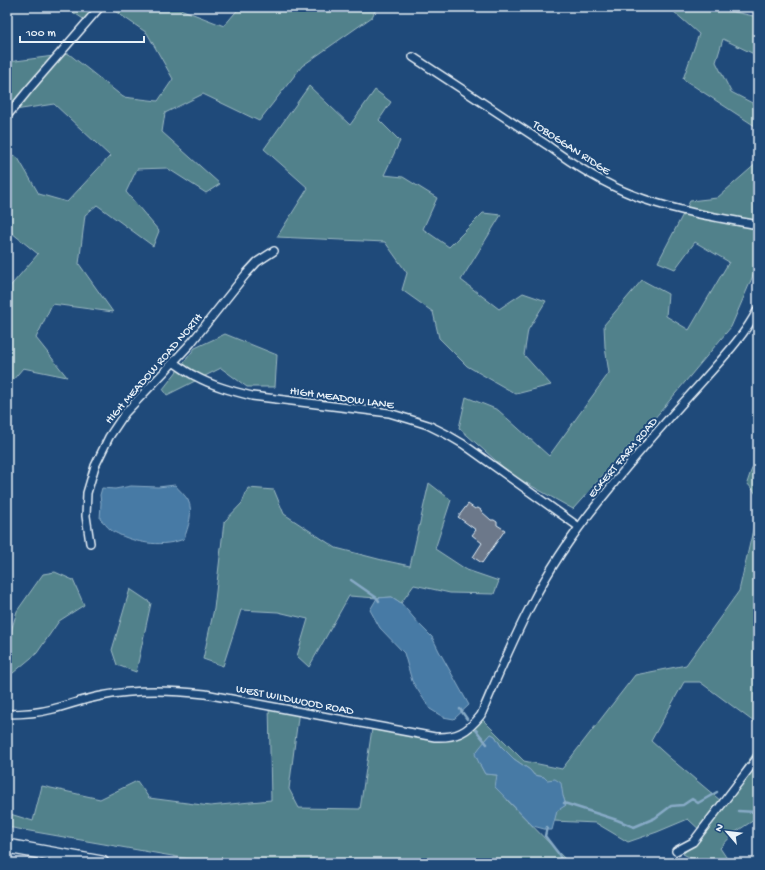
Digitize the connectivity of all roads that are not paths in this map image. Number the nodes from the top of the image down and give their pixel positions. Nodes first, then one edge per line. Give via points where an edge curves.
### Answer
1 (100, 7) edge
2 (414, 57) dead end
3 (7, 116) edge
4 (758, 225) edge
5 (274, 251) dead end
6 (758, 309) edge
7 (173, 362) junction
8 (579, 527) junction
9 (90, 543) dead end
10 (518, 631) joint
11 (7, 714) edge
12 (758, 757) edge
13 (7, 846) edge
14 (676, 850) dead end
15 (102, 863) edge

1 - 3 street
2 - 4 street, TOBOGGAN RIDGE via 564,158 613,186 634,196 678,209
5 - 7 street, HIGH MEADOW ROAD NORTH via 246,274
6 - 8 street, ECKERT FARM ROAD via 744,332 642,448
7 - 8 street, HIGH MEADOW LANE via 195,376 233,392 380,412 428,426 464,444
7 - 9 street, HIGH MEADOW ROAD NORTH via 125,413 101,451 87,495 86,516
8 - 10 street, ECKERT FARM ROAD via 548,574
10 - 11 street, WEST WILDWOOD ROAD via 481,715 466,731 446,737 179,691 127,692 30,713
12 - 14 street via 693,842
13 - 15 highway

